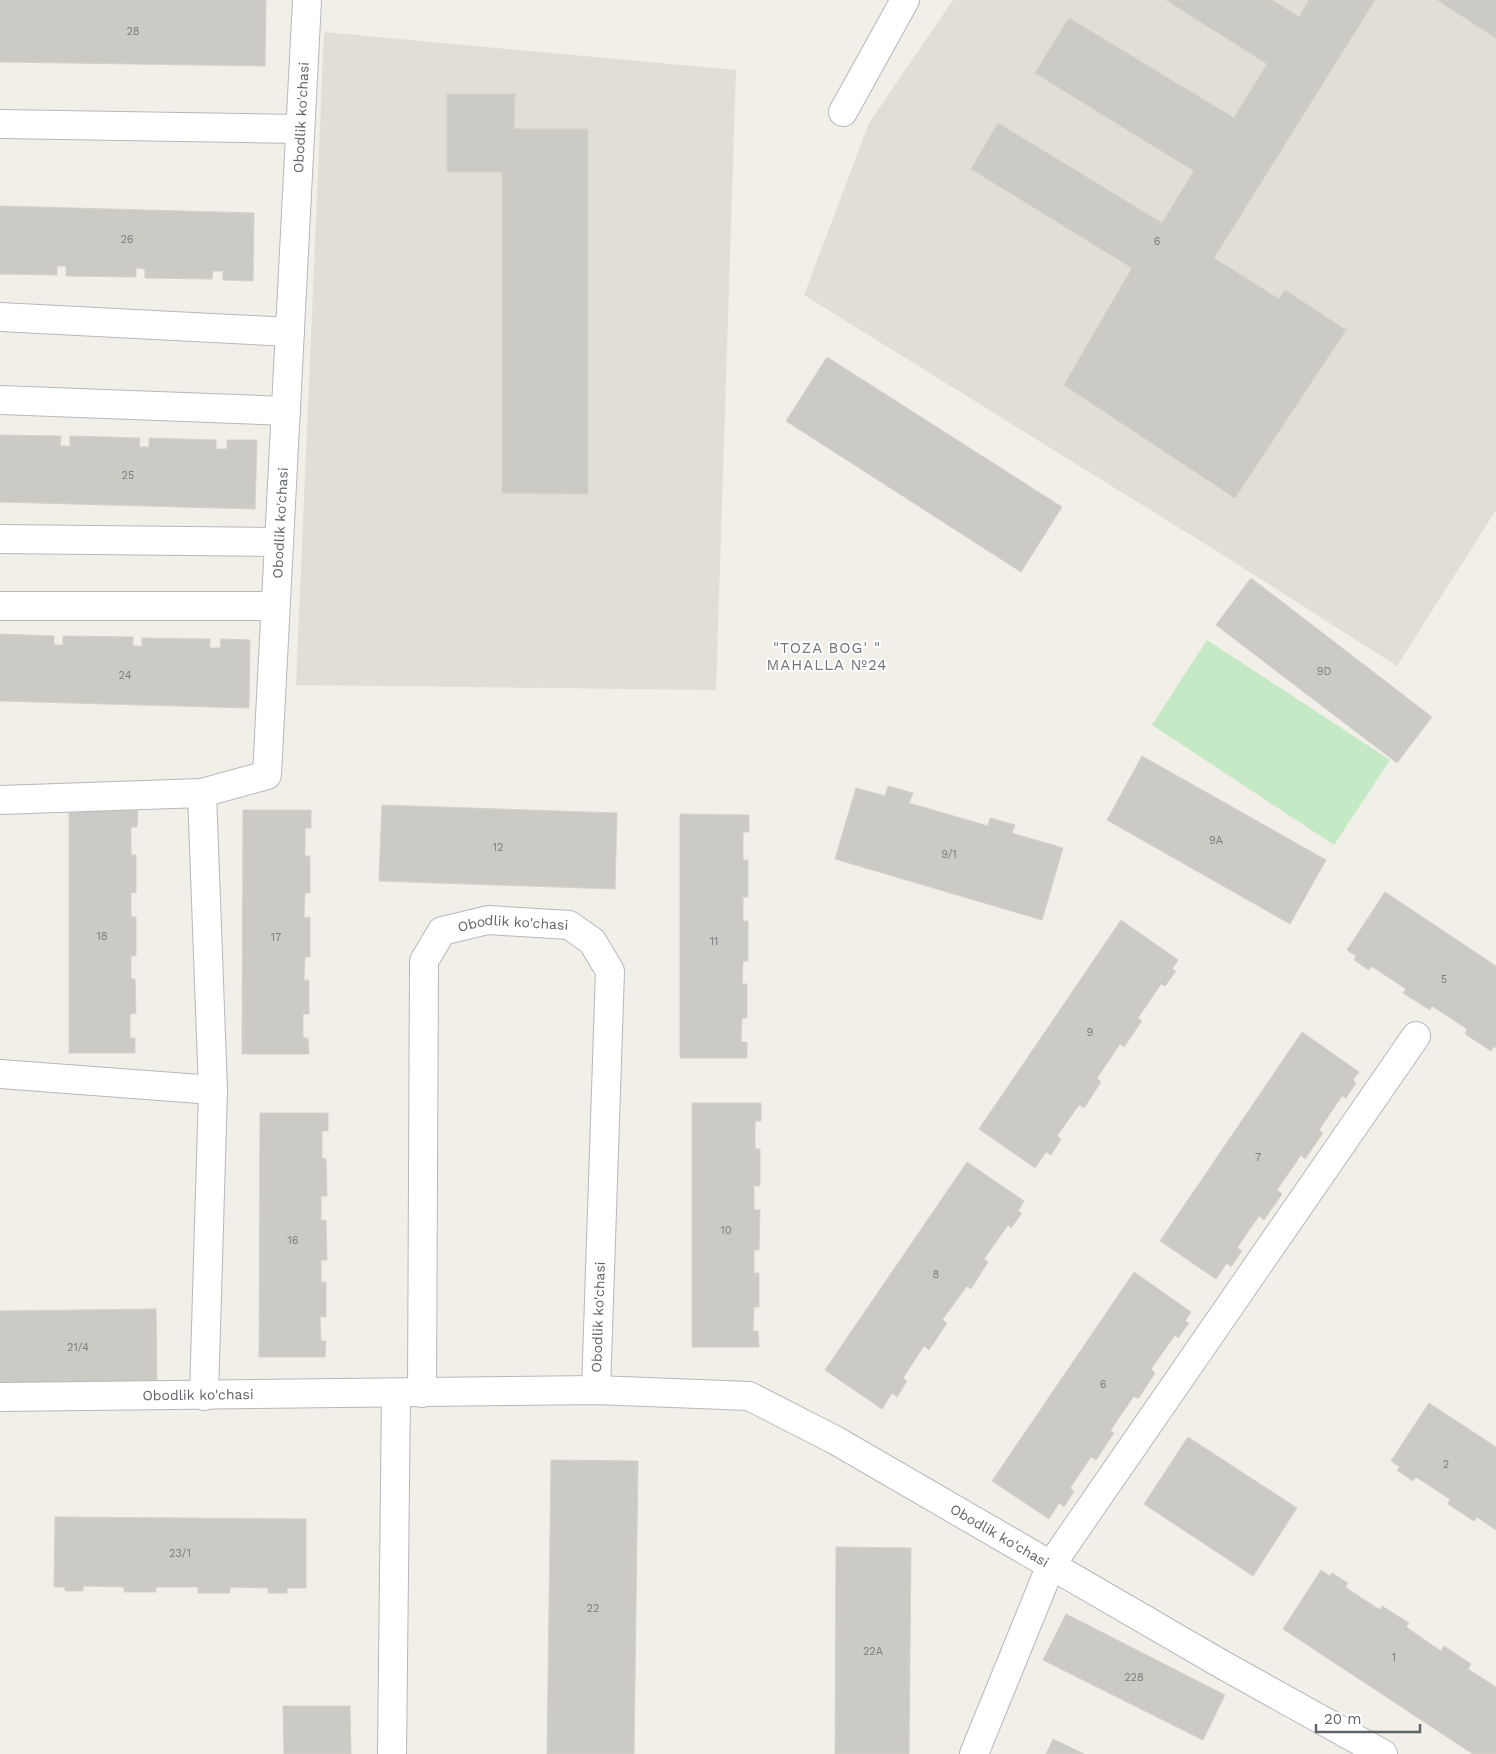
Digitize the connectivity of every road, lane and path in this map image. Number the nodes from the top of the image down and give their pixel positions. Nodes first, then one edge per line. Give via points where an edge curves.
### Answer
1 (307, 0) edge
2 (905, 0) edge
3 (843, 112) dead end
4 (0, 124) edge
5 (300, 129) junction
6 (0, 318) edge
7 (290, 332) junction
8 (0, 400) edge
9 (286, 411) junction
10 (0, 539) edge
11 (279, 542) junction
12 (0, 606) edge
13 (276, 606) junction
14 (202, 793) junction
15 (0, 800) edge
16 (1416, 1036) dead end
17 (0, 1074) edge
18 (213, 1090) junction
19 (596, 1390) junction
20 (409, 1393) junction
21 (204, 1396) junction
22 (0, 1397) edge
23 (1051, 1566) junction
24 (392, 1754) edge
25 (974, 1754) edge
26 (1383, 1754) edge

1 - 5 street, Obodlik ko'chasi
2 - 3 street
4 - 5 street
5 - 7 street, Obodlik ko'chasi
6 - 7 street
7 - 9 street, Obodlik ko'chasi
8 - 9 street
9 - 11 street, Obodlik ko'chasi
10 - 11 street
11 - 13 street, Obodlik ko'chasi
12 - 13 street
13 - 14 street, Obodlik ko'chasi via 267,775
14 - 15 street, Obodlik ko'chasi
14 - 18 street
16 - 23 street
17 - 18 street
18 - 21 street
19 - 20 street, Obodlik ko'chasi
19 - 20 street, Obodlik ko'chasi via 610,971 592,941 569,925 488,920 442,931 424,961
19 - 23 street, Obodlik ko'chasi via 749,1396 835,1440
20 - 21 street, Obodlik ko'chasi
20 - 24 street, Obodlik ko'chasi
21 - 22 street, Obodlik ko'chasi
23 - 25 street
23 - 26 street, Obodlik ko'chasi

